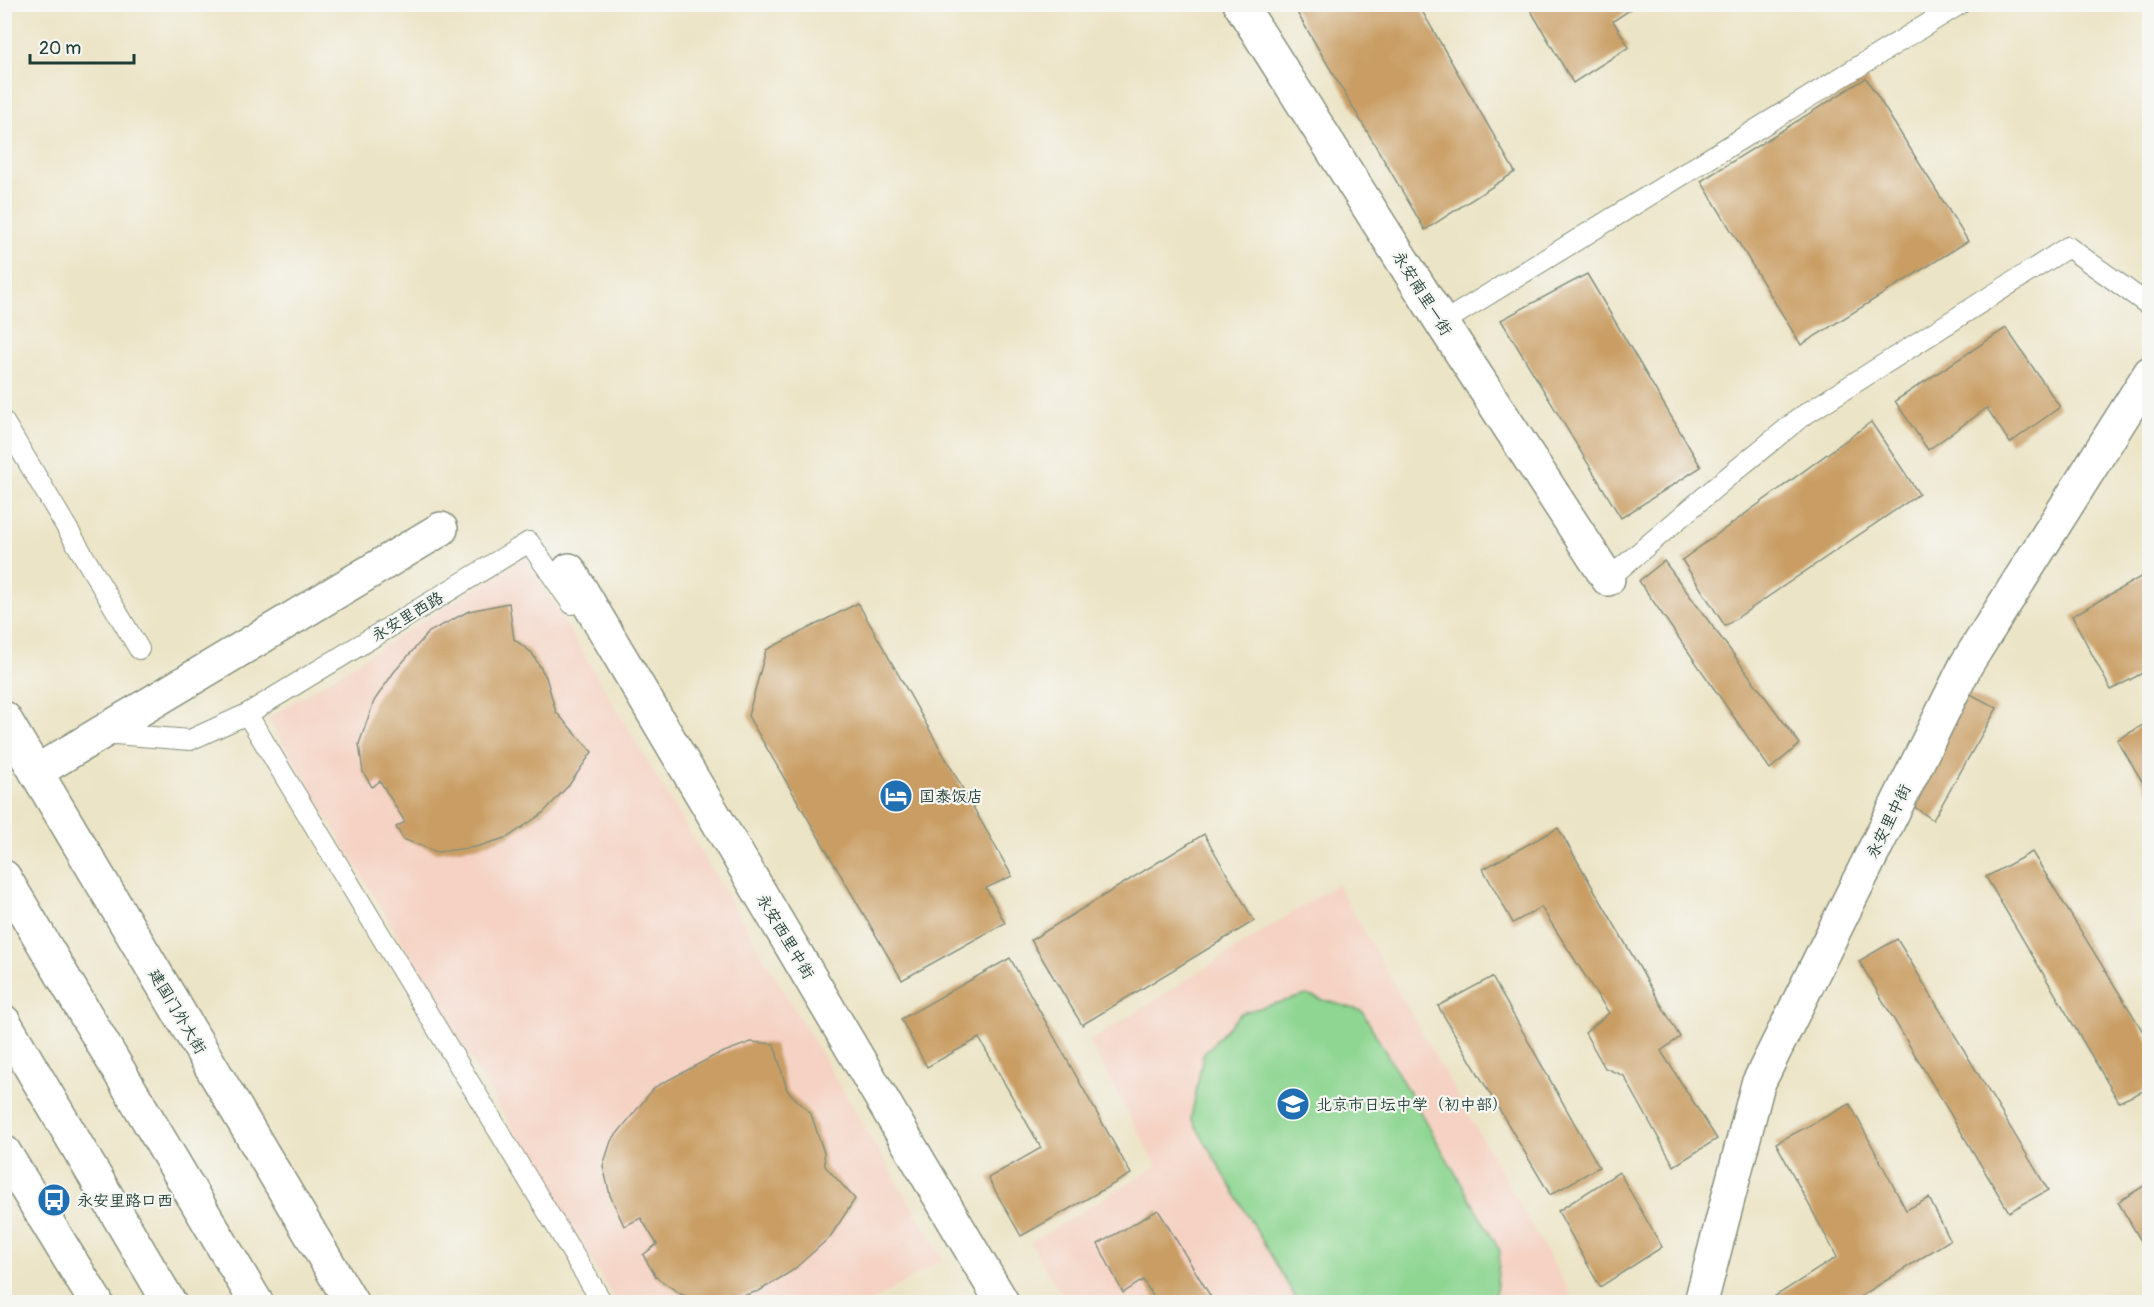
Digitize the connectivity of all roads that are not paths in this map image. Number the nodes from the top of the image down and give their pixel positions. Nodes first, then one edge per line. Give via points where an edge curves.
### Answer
1 (1240, 4) edge
2 (1960, 4) edge
3 (2150, 306) edge
4 (1442, 323) junction
5 (2150, 373) edge
6 (4, 422) edge
7 (441, 529) dead end
8 (569, 570) dead end
9 (1608, 579) joint
10 (140, 649) dead end
11 (647, 700) junction
12 (247, 714) junction
13 (4, 718) edge
14 (100, 733) junction
15 (36, 772) junction
16 (4, 877) edge
17 (4, 1022) edge
18 (4, 1152) edge
19 (96, 1302) edge
20 (169, 1302) edge
21 (256, 1302) edge
22 (351, 1302) edge
23 (602, 1302) edge
24 (1002, 1302) edge
25 (1701, 1302) edge

1 - 4 main road, 永安南里一街
2 - 4 lane
3 - 9 lane via 2068,247 1801,417
4 - 9 main road, 永安南里一街
5 - 25 main road, 永安里中街 via 1966,665 1758,1084
6 - 10 lane
7 - 14 main road
8 - 11 main road, 永安西里中街
11 - 12 lane, 永安里西路 via 608,657 529,542
11 - 24 main road, 永安西里中街
12 - 14 lane, 永安里西路 via 190,740
12 - 23 lane
13 - 15 main road, 建国门外大街
14 - 15 main road
15 - 22 main road, 建国门外大街
16 - 21 main road
17 - 20 main road
18 - 19 main road

